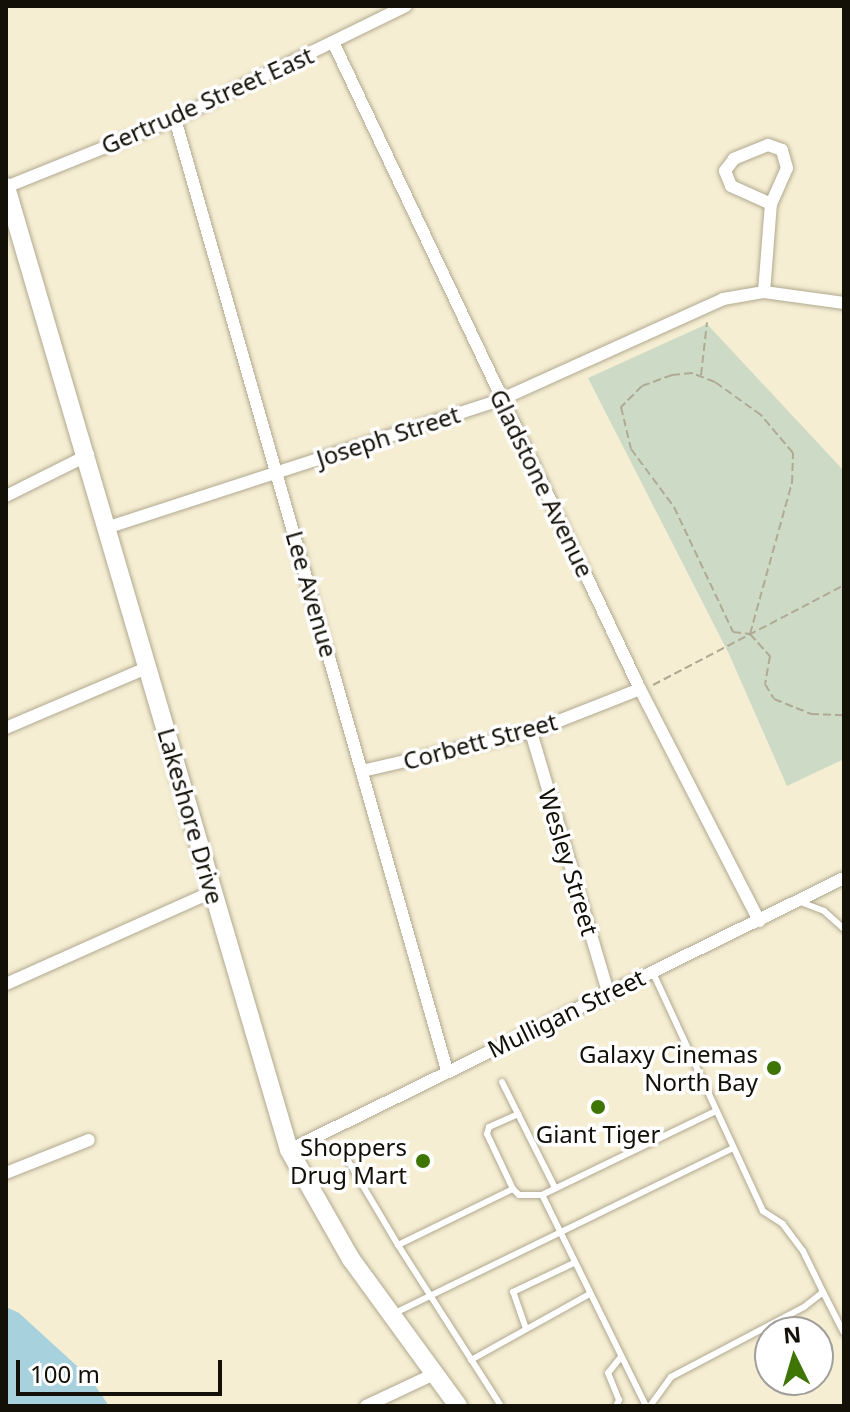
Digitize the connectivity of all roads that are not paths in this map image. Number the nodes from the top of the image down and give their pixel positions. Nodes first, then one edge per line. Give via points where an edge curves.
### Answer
1 (406, 6) edge
2 (333, 42) junction
3 (175, 119) junction
4 (6, 187) edge
5 (771, 204) junction
6 (764, 292) junction
7 (844, 303) edge
8 (502, 399) junction
9 (88, 455) junction
10 (277, 472) junction
11 (6, 496) edge
12 (109, 527) junction
13 (149, 667) junction
14 (640, 689) junction
15 (6, 728) edge
16 (531, 732) junction
17 (362, 771) junction
18 (844, 878) edge
19 (212, 892) junction
20 (798, 901) junction
21 (759, 921) junction
22 (844, 929) edge
23 (652, 971) junction
24 (6, 984) edge
25 (608, 992) junction
26 (447, 1070) junction
27 (502, 1082) dead end
28 (716, 1111) junction
29 (518, 1114) junction
30 (89, 1140) dead end
31 (733, 1148) junction
32 (289, 1150) junction
33 (347, 1159) dead end
34 (6, 1173) edge
35 (555, 1188) junction
36 (513, 1189) junction
37 (542, 1195) junction
38 (560, 1232) junction
39 (398, 1245) junction
40 (574, 1263) junction
41 (823, 1292) junction
42 (588, 1295) junction
43 (430, 1296) junction
44 (391, 1315) junction
45 (525, 1326) junction
46 (844, 1333) edge
47 (620, 1358) junction
48 (471, 1360) junction
49 (434, 1374) junction
50 (366, 1406) edge
51 (458, 1406) edge
52 (501, 1406) edge
53 (616, 1406) edge
54 (648, 1406) edge

1 - 2 street, Gertrude Street East
2 - 3 street, Gertrude Street East
2 - 8 street, Gladstone Avenue
3 - 4 street, Gertrude Street East
3 - 10 street, Lee Avenue
4 - 9 main road, Lakeshore Drive
5 - 5 street via 787,168 782,150 768,145 734,159 725,171 731,186
5 - 6 street
6 - 7 street, Joseph Street
6 - 8 street, Joseph Street via 710,306
8 - 10 street, Joseph Street
8 - 14 street, Gladstone Avenue
9 - 11 street
9 - 12 main road, Lakeshore Drive
10 - 12 street, Joseph Street
10 - 17 street, Lee Avenue
12 - 13 main road, Lakeshore Drive
13 - 15 street
13 - 19 main road, Lakeshore Drive
14 - 16 street, Corbett Street
14 - 21 street, Gladstone Avenue
16 - 17 street, Corbett Street
16 - 25 street, Wesley Street
17 - 26 street, Lee Avenue
18 - 20 street, Mulligan Street
19 - 24 street
19 - 32 main road, Lakeshore Drive
20 - 21 street, Mulligan Street
20 - 22 lane via 824,911
21 - 23 street, Mulligan Street
23 - 25 street, Mulligan Street
23 - 28 lane
25 - 26 street, Mulligan Street
26 - 32 street, Mulligan Street
27 - 29 lane
28 - 31 lane
28 - 35 lane
29 - 35 lane
29 - 36 lane via 489,1127 487,1134
30 - 34 street
31 - 38 lane
31 - 41 lane via 763,1211 783,1224
32 - 44 main road, Lakeshore Drive via 351,1259
33 - 39 lane
35 - 37 lane
36 - 37 lane via 519,1195
36 - 39 lane
37 - 38 lane
38 - 40 lane
38 - 43 lane
39 - 43 lane
40 - 42 lane
40 - 45 lane via 513,1292
41 - 46 lane
41 - 54 lane via 671,1377
42 - 45 lane
42 - 47 lane
43 - 44 lane
43 - 48 lane
44 - 49 main road, Lakeshore Drive
45 - 48 lane via 522,1334
47 - 53 lane via 608,1373 619,1400
47 - 54 lane
48 - 52 lane
49 - 50 street
49 - 51 main road, Lakeshore Drive

